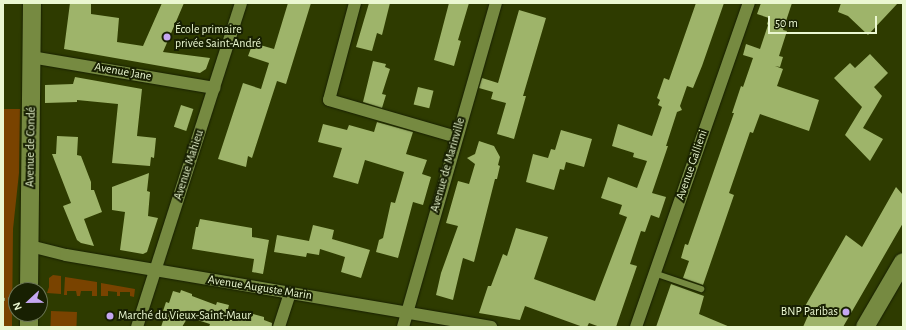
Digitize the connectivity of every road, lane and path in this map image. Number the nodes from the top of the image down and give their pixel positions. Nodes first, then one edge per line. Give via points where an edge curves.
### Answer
1 (32, 3) edge
2 (241, 3) edge
3 (355, 3) edge
4 (496, 3) edge
5 (748, 3) edge
6 (32, 57) junction
7 (214, 88) junction
8 (456, 136) junction
9 (30, 246) junction
10 (903, 262) edge
11 (155, 270) junction
12 (654, 273) junction
13 (24, 282) edge
14 (701, 289) dead end
15 (290, 293) junction
16 (407, 312) junction
17 (136, 327) edge
18 (279, 327) edge
19 (403, 327) edge
20 (492, 327) edge
21 (636, 327) edge
22 (865, 327) edge

1 - 6 street, Avenue de Condé
2 - 7 street, Avenue Mahieu
3 - 8 street via 330,100
4 - 8 street, Avenue de Marinville
5 - 12 street, Avenue Gallieni
6 - 7 street, Avenue Jane
6 - 9 street, Avenue de Condé
7 - 11 street, Avenue Mahieu
8 - 16 street, Avenue de Marinville
9 - 11 street, Avenue Auguste Marin via 66,255
9 - 13 street, Avenue de Condé
10 - 22 street
11 - 15 street, Avenue Auguste Marin
11 - 17 street, Avenue Mahieu
12 - 14 lane
12 - 21 street, Avenue Gallieni
15 - 16 street, Avenue Auguste Marin
15 - 18 street
16 - 19 street, Avenue de Marinville
16 - 20 street, Avenue Auguste Marin

